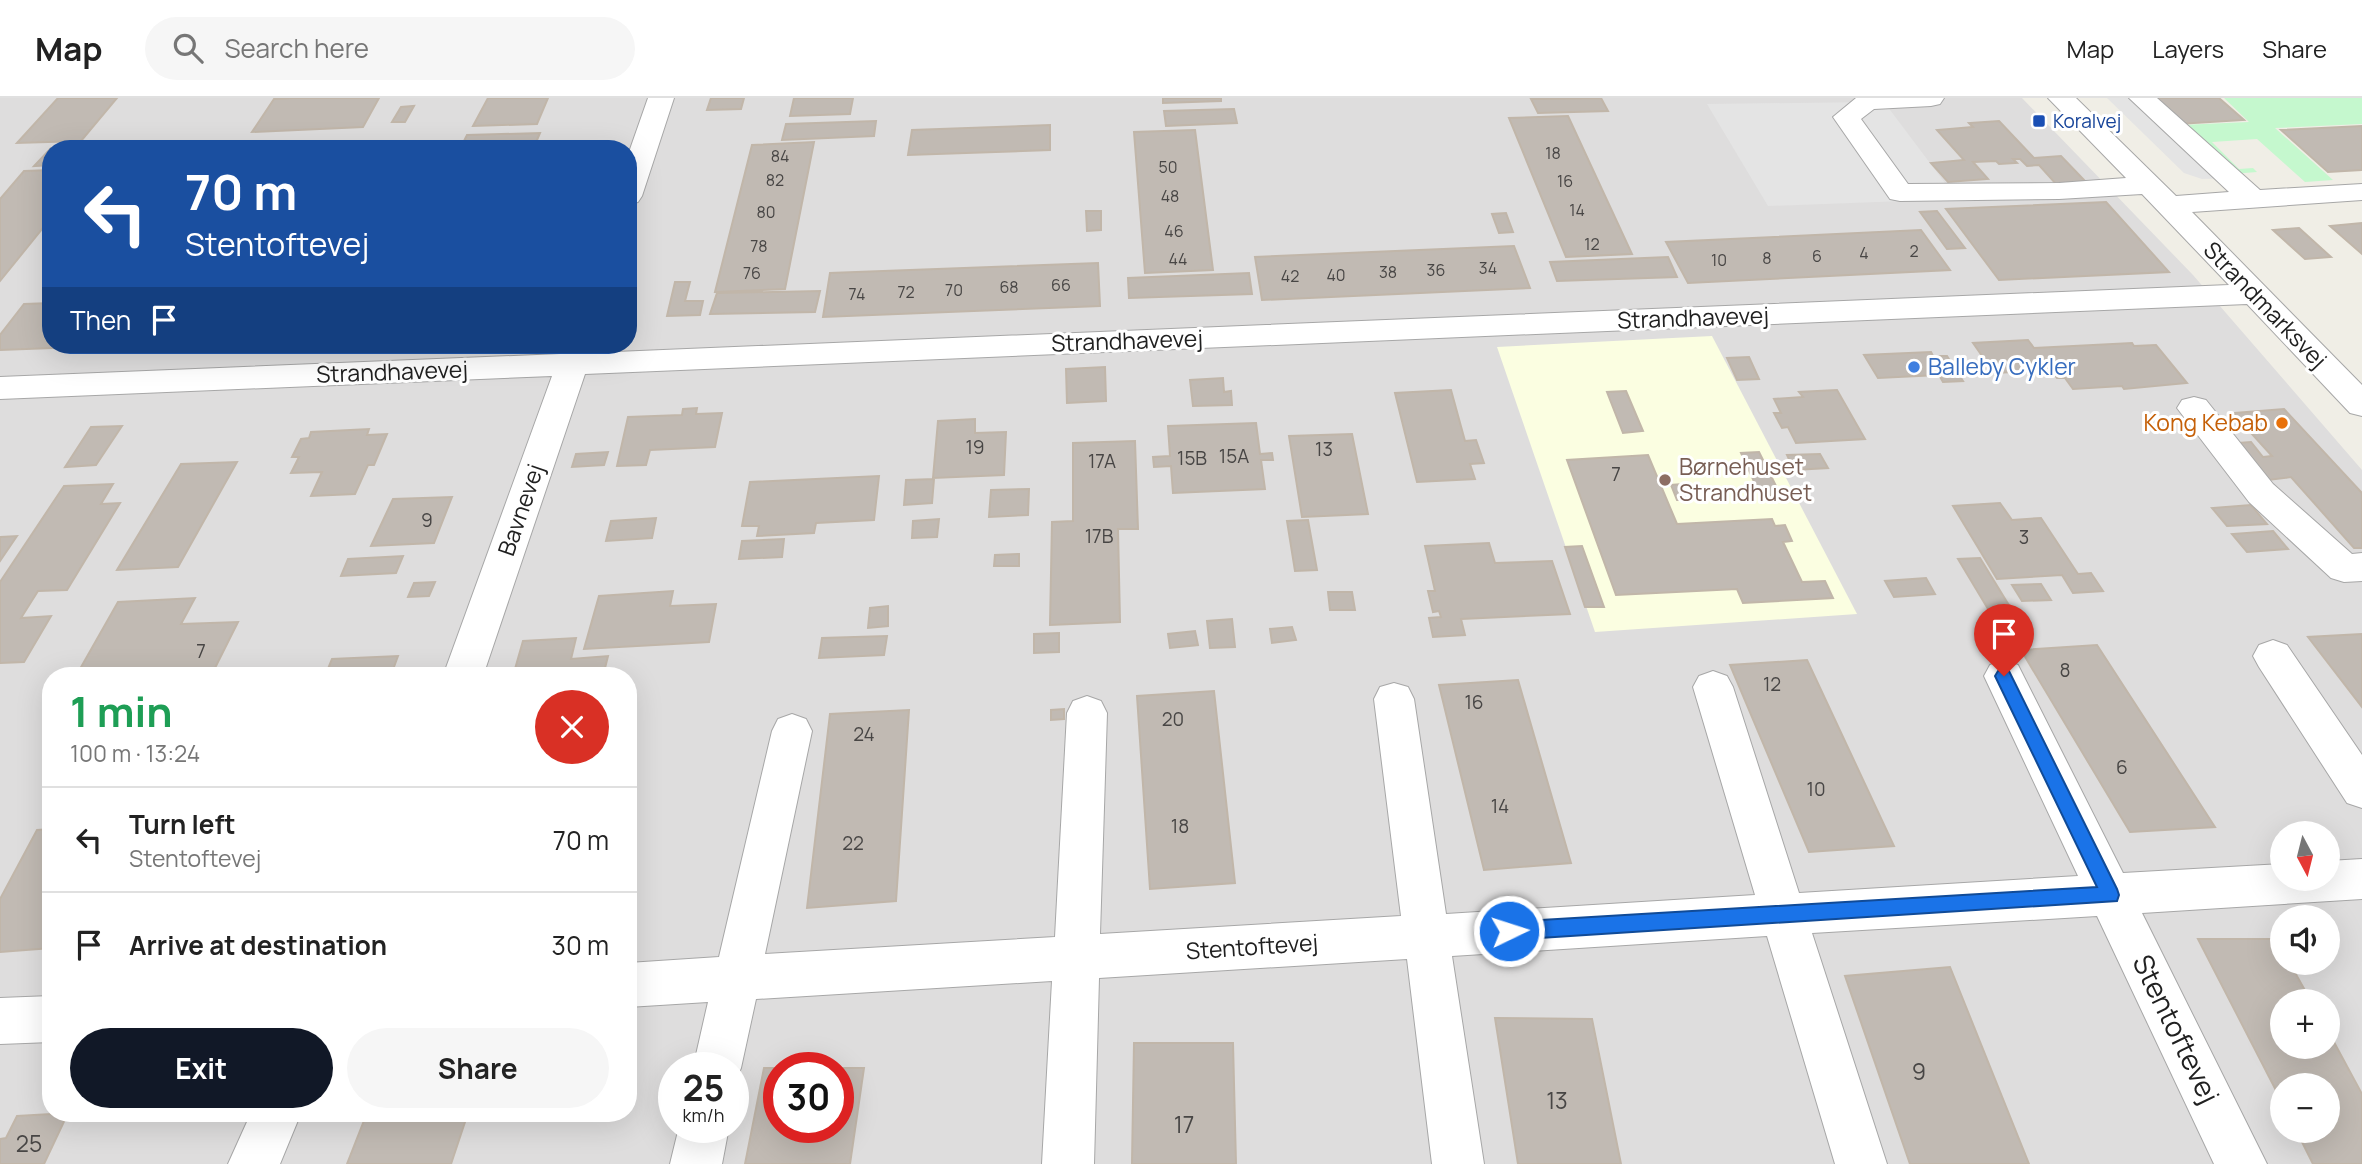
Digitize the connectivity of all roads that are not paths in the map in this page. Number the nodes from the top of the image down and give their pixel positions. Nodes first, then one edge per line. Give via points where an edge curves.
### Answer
1 (661, 98) edge
2 (1931, 98) edge
3 (2061, 98) edge
4 (2142, 98) edge
5 (637, 170) edge
6 (2362, 192) edge
7 (2159, 195) junction
8 (2253, 199) junction
9 (2253, 294) junction
10 (637, 352) edge
11 (576, 354) edge
12 (2347, 374) edge
13 (0, 388) edge
14 (2362, 405) edge
15 (2194, 408) dead end
16 (2362, 567) edge
17 (2273, 656) dead end
18 (466, 667) edge
19 (2004, 676) dead end
20 (1713, 687) dead end
21 (1395, 699) dead end
22 (1087, 713) dead end
23 (792, 731) dead end
24 (2362, 790) edge
25 (2362, 879) edge
26 (2110, 895) junction
27 (1783, 914) junction
28 (1427, 936) junction
29 (1077, 957) junction
30 (737, 978) junction
31 (637, 984) edge
32 (42, 1019) edge
33 (0, 1021) edge
34 (721, 1052) edge
35 (272, 1122) edge
36 (700, 1143) edge
37 (254, 1164) edge
38 (695, 1164) edge
39 (1068, 1164) edge
40 (1458, 1164) edge
41 (1860, 1164) edge
42 (2241, 1164) edge

1 - 5 street
2 - 7 street via 1867,102 1846,117 1900,193
3 - 7 street, Strandmarksvej
4 - 8 street
6 - 8 street
7 - 8 street
7 - 9 street, Strandmarksvej
9 - 10 street, Strandhavevej
9 - 12 street, Strandmarksvej
11 - 13 street, Strandhavevej
11 - 18 street, Bavnevej
12 - 14 street, Strandmarksvej
15 - 16 street via 2261,493 2344,568
17 - 24 street
19 - 26 street, Stentoftevej
20 - 27 street
21 - 28 street
22 - 29 street
23 - 30 street
25 - 26 street, Stentoftevej
26 - 27 street, Stentoftevej
26 - 42 street, Stentoftevej
27 - 28 street, Stentoftevej
27 - 41 street
28 - 29 street, Stentoftevej
28 - 40 street
29 - 30 street, Stentoftevej
29 - 39 street
30 - 31 street, Stentoftevej
30 - 34 street
32 - 33 street
35 - 37 street
36 - 38 street

